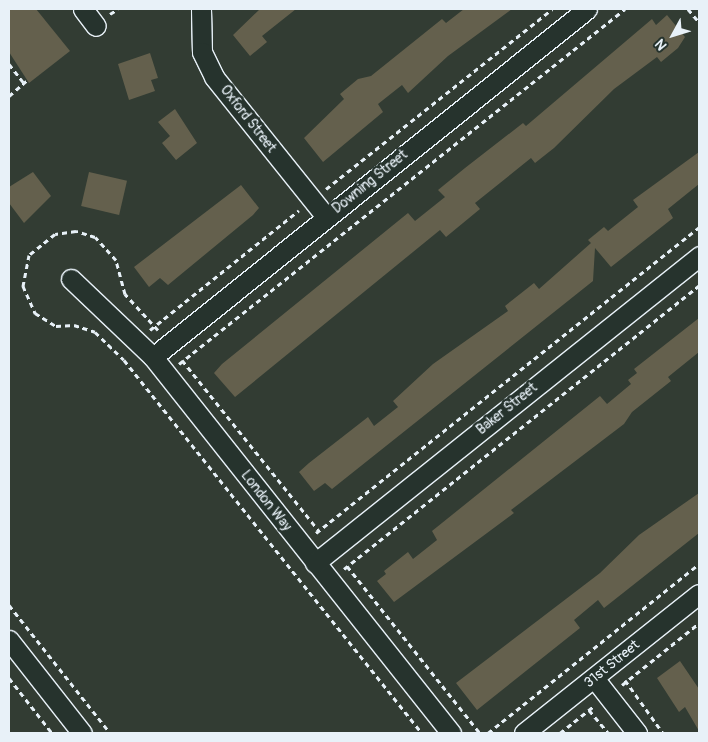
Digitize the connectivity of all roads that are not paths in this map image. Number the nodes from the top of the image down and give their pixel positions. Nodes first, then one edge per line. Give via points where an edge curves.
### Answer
1 (83, 9) edge
2 (201, 9) edge
3 (587, 9) edge
4 (96, 26) dead end
5 (326, 218) junction
6 (699, 256) edge
7 (71, 279) dead end
8 (153, 357) junction
9 (315, 563) junction
10 (699, 594) edge
11 (9, 640) edge
12 (594, 678) junction
13 (82, 733) edge
14 (451, 733) edge
15 (524, 733) edge
16 (637, 733) edge

1 - 4 street
2 - 5 street, Oxford Street via 202,52 214,77
3 - 5 street, Downing Street
5 - 8 street, Downing Street
6 - 9 street, Baker Street
7 - 8 street, London Way
8 - 9 street, London Way
9 - 14 street, London Way
10 - 12 street, 31st Street
11 - 13 street
12 - 15 street, 31st Street
12 - 16 street

